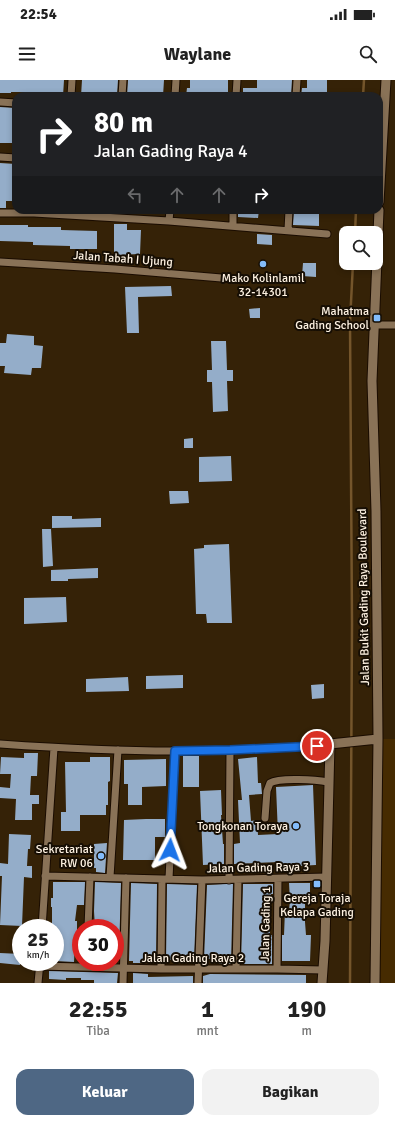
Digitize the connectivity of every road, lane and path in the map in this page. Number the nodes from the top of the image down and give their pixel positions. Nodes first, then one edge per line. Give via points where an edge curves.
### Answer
1 (72, 80) edge
2 (123, 80) edge
3 (176, 80) edge
4 (237, 80) edge
5 (297, 80) edge
6 (386, 80) edge
7 (71, 92) edge
8 (122, 92) edge
9 (175, 92) edge
10 (236, 92) edge
11 (296, 92) edge
12 (0, 102) edge
13 (12, 103) edge
14 (383, 132) edge
15 (0, 157) edge
16 (12, 158) edge
17 (0, 213) edge
18 (12, 213) edge
19 (51, 214) edge
20 (170, 214) edge
21 (233, 214) edge
22 (289, 214) edge
23 (379, 214) edge
24 (169, 221) junction
25 (233, 226) junction
26 (288, 230) junction
27 (327, 234) dead end
28 (0, 262) edge
29 (245, 280) dead end
30 (374, 325) junction
31 (395, 325) edge
32 (378, 739) junction
33 (0, 744) edge
34 (330, 744) junction
35 (54, 748) junction
36 (118, 750) junction
37 (230, 750) junction
38 (175, 751) junction
39 (328, 782) junction
40 (265, 818) dead end
41 (45, 876) junction
42 (90, 877) junction
43 (110, 877) junction
44 (327, 877) junction
45 (126, 878) junction
46 (165, 879) junction
47 (278, 879) junction
48 (202, 880) junction
49 (229, 880) junction
50 (238, 880) junction
51 (43, 919) edge
52 (88, 919) edge
53 (124, 938) edge
54 (124, 968) edge
55 (236, 969) junction
56 (276, 969) junction
57 (161, 970) junction
58 (198, 970) junction
59 (323, 970) junction
60 (39, 971) edge
61 (123, 971) edge
62 (38, 983) edge
63 (123, 983) edge
64 (198, 983) edge
65 (322, 983) edge
66 (375, 983) edge

1 - 7 street
2 - 8 street
3 - 9 street
4 - 10 street
5 - 11 street
6 - 14 street
12 - 13 street
15 - 16 street
17 - 18 street
19 - 24 street
20 - 24 street
21 - 25 street
22 - 26 street
23 - 30 street, Jalan Bukit Gading Raya Boulevard
24 - 25 street
25 - 26 street
26 - 27 street
28 - 29 street, Jalan Tabah I Ujung
30 - 31 street
30 - 32 street, Jalan Bukit Gading Raya Boulevard via 372,381
32 - 34 street
32 - 66 street, Jalan Bukit Gading Raya Boulevard
33 - 35 street
34 - 37 street
34 - 39 street
35 - 36 street
35 - 41 street
36 - 38 street
36 - 43 street
37 - 38 street
37 - 49 street
38 - 46 street
39 - 40 street via 272,781 267,791
39 - 44 street
41 - 42 street, Jalan Gading Raya 3
41 - 51 street
42 - 43 street, Jalan Gading Raya 3
42 - 52 street
43 - 45 street, Jalan Gading Raya 3
44 - 47 street, Jalan Gading Raya 3
44 - 59 street
45 - 46 street, Jalan Gading Raya 3
45 - 53 street
46 - 48 street, Jalan Gading Raya 3
46 - 57 street
47 - 50 street, Jalan Gading Raya 3
47 - 56 street, Jalan Gading 1
48 - 49 street, Jalan Gading Raya 3
48 - 58 street
49 - 50 street, Jalan Gading Raya 3
50 - 55 street
54 - 57 street, Jalan Gading Raya 2
55 - 56 street, Jalan Gading Raya 2
55 - 58 street, Jalan Gading Raya 2
56 - 59 street, Jalan Gading Raya 2
57 - 58 street, Jalan Gading Raya 2
58 - 64 street
59 - 65 street
60 - 62 street
61 - 63 street

